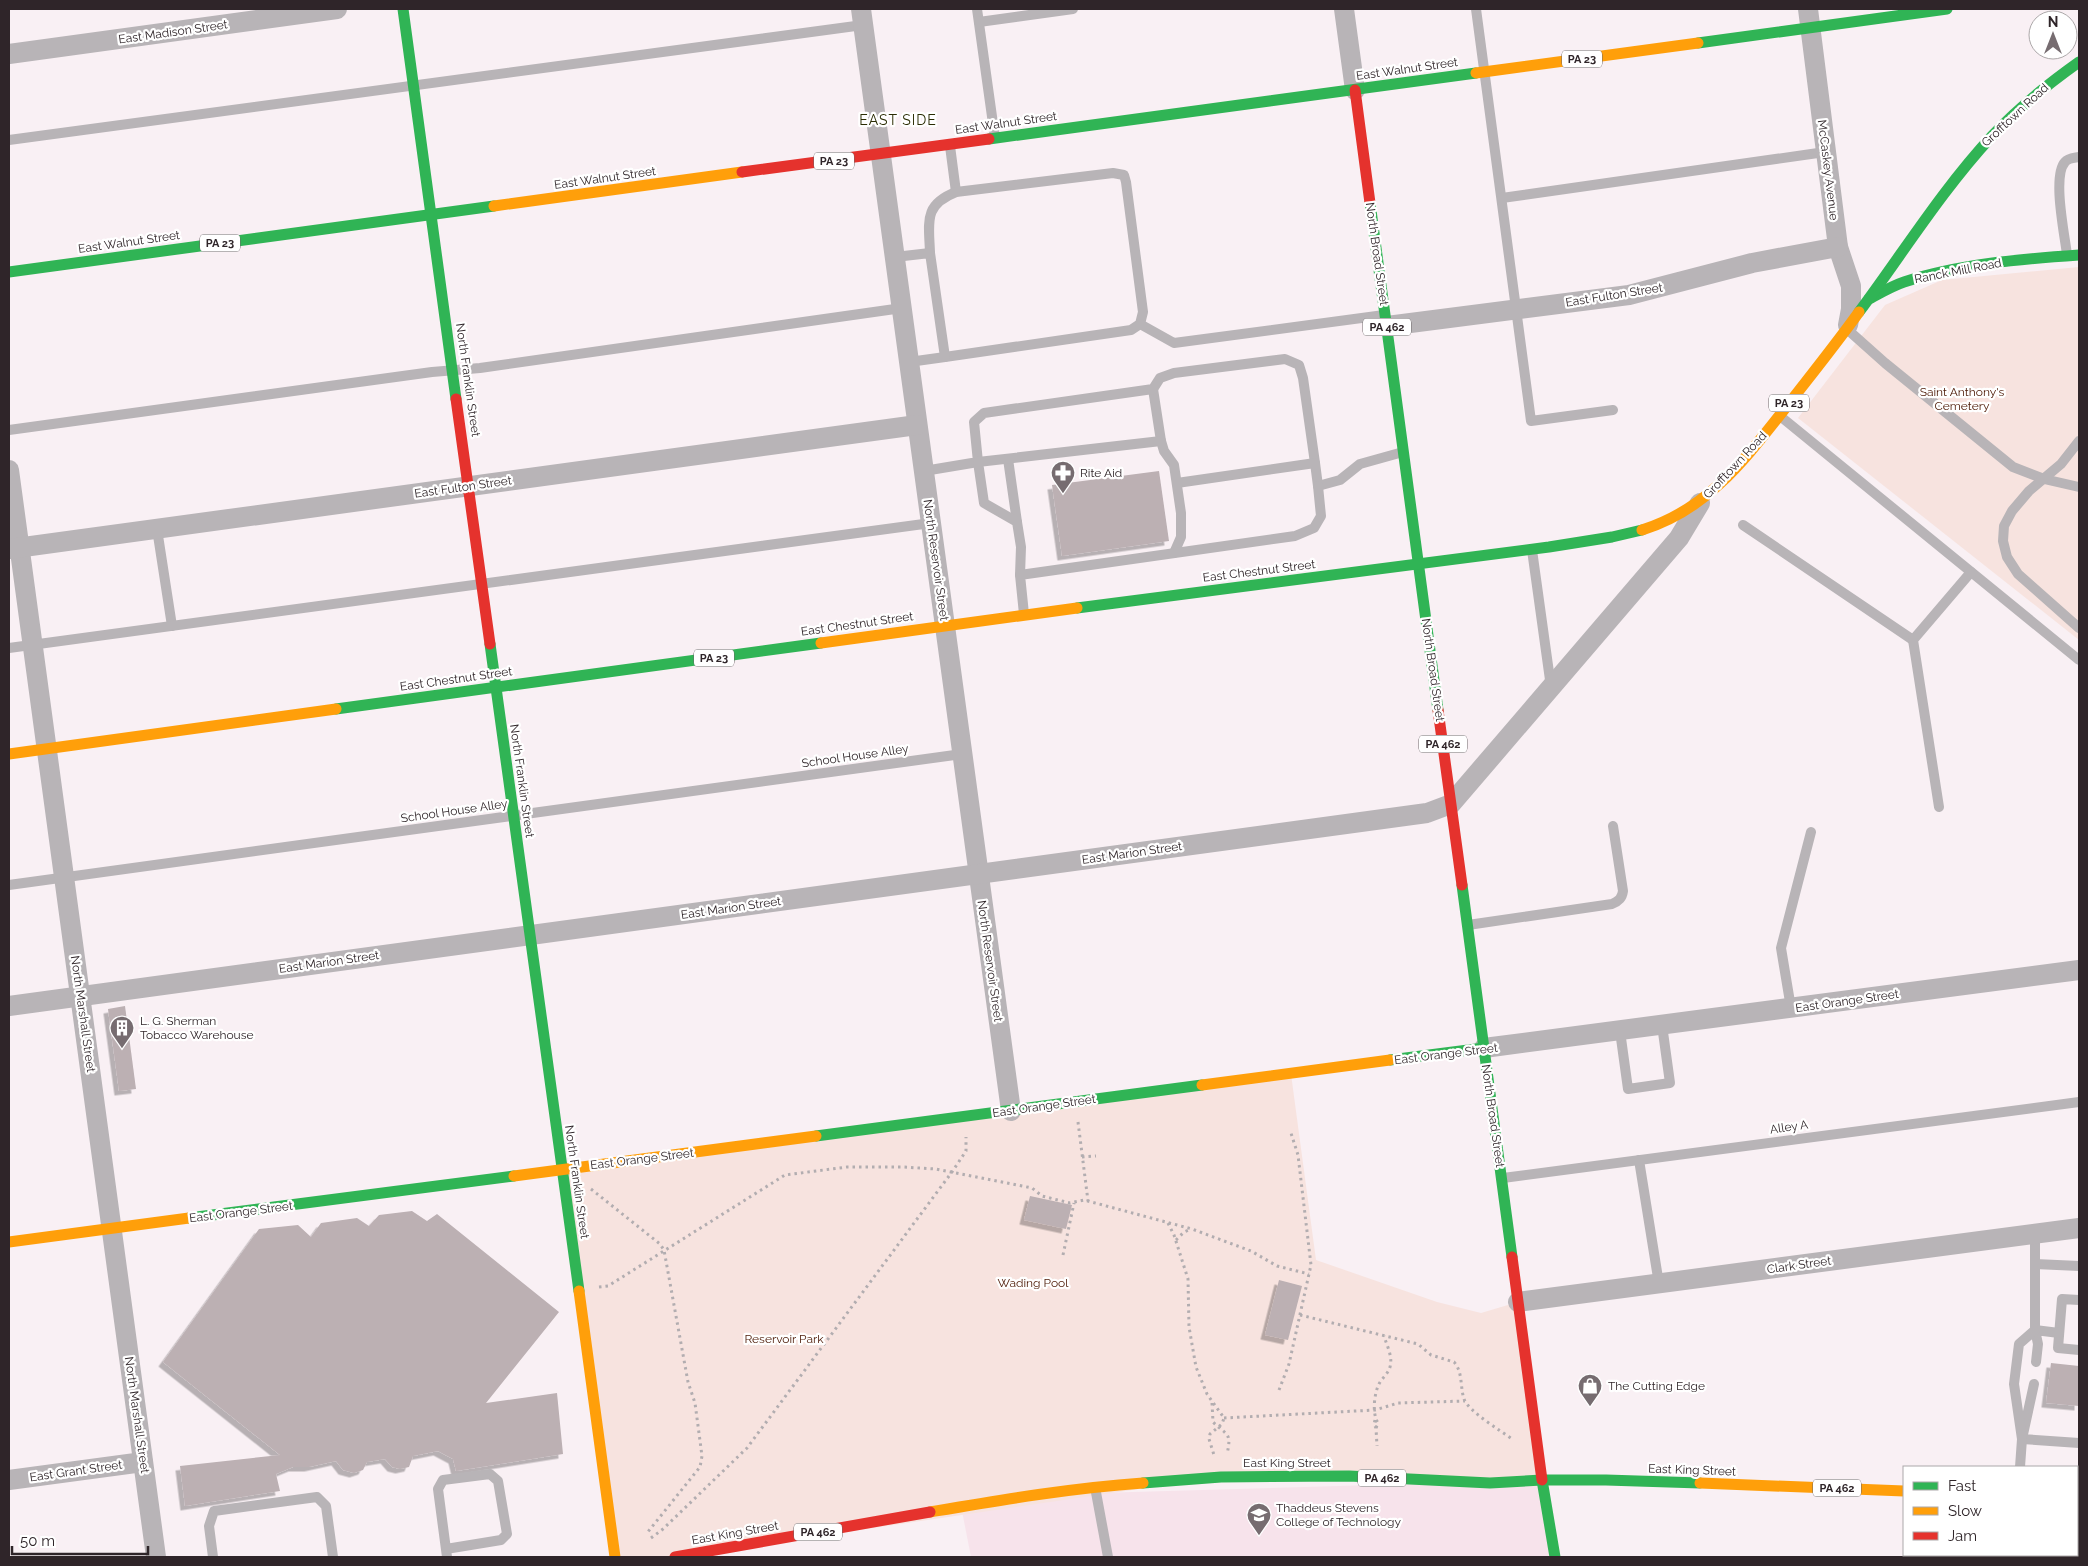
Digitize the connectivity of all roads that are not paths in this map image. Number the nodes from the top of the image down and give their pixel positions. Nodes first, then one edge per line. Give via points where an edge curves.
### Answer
1 (337, 9) edge
2 (403, 9) edge
3 (977, 9) edge
4 (1073, 9) edge
5 (1344, 9) edge
6 (1476, 9) edge
7 (1947, 9) edge
8 (862, 17) edge
9 (1809, 18) edge
10 (979, 22) junction
11 (9, 54) edge
12 (2079, 62) edge
13 (1485, 73) junction
14 (414, 86) junction
15 (1355, 90) junction
16 (995, 139) junction
17 (9, 140) edge
18 (950, 145) junction
19 (1825, 152) junction
20 (880, 154) junction
21 (2079, 157) edge
22 (956, 192) junction
23 (1502, 198) junction
24 (431, 215) junction
25 (1838, 247) junction
26 (930, 252) junction
27 (1990, 255) dead end
28 (2073, 255) edge
29 (894, 257) junction
30 (2020, 260) junction
31 (9, 272) edge
32 (1869, 299) junction
33 (902, 308) junction
34 (1517, 309) junction
35 (1386, 320) junction
36 (1140, 324) junction
37 (1847, 329) junction
38 (944, 356) junction
39 (909, 362) junction
40 (452, 370) junction
41 (1154, 390) junction
42 (1612, 410) dead end
43 (1779, 416) junction
44 (917, 425) junction
45 (9, 430) edge
46 (1161, 441) junction
47 (2079, 441) edge
48 (1404, 452) junction
49 (1008, 459) junction
50 (978, 462) junction
51 (1314, 463) junction
52 (9, 470) edge
53 (924, 470) junction
54 (2044, 479) junction
55 (1177, 483) junction
56 (468, 486) junction
57 (1318, 486) junction
58 (2079, 487) edge
59 (1702, 500) junction
60 (1016, 522) junction
61 (931, 524) junction
62 (1743, 525) dead end
63 (157, 529) junction
64 (14, 548) edge
65 (1532, 550) junction
66 (1174, 553) junction
67 (1419, 564) junction
68 (1971, 572) junction
69 (1020, 575) junction
70 (482, 584) junction
71 (1024, 615) junction
72 (172, 626) junction
73 (945, 626) junction
74 (2079, 628) edge
75 (1913, 640) junction
76 (32, 645) junction
77 (9, 648) edge
78 (2079, 660) edge
79 (496, 687) junction
80 (1551, 688) junction
81 (47, 748) junction
82 (9, 754) edge
83 (962, 754) junction
84 (1451, 804) junction
85 (1939, 806) dead end
86 (513, 816) junction
87 (1612, 826) dead end
88 (1811, 832) dead end
89 (979, 874) junction
90 (64, 877) junction
91 (9, 884) edge
92 (1468, 925) junction
93 (529, 935) junction
94 (2079, 970) edge
95 (80, 996) junction
96 (9, 1006) edge
97 (1792, 1008) junction
98 (1662, 1025) junction
99 (1620, 1031) junction
100 (1484, 1048) junction
101 (2079, 1102) edge
102 (1011, 1111) junction
103 (1639, 1160) junction
104 (561, 1170) junction
105 (1502, 1178) junction
106 (2079, 1228) edge
107 (112, 1229) junction
108 (2035, 1234) junction
109 (9, 1242) edge
110 (2035, 1264) junction
111 (2079, 1266) edge
112 (1658, 1284) junction
113 (2079, 1300) edge
114 (1518, 1302) junction
115 (2035, 1330) junction
116 (2059, 1333) junction
117 (2079, 1350) edge
118 (2036, 1362) dead end
119 (2034, 1384) dead end
120 (2022, 1438) junction
121 (2079, 1443) edge
122 (143, 1462) junction
123 (2020, 1466) edge
124 (9, 1480) edge
125 (1542, 1480) junction
126 (1095, 1486) junction
127 (1903, 1490) edge
128 (447, 1553) edge
129 (156, 1557) edge
130 (214, 1557) edge
131 (333, 1557) edge
132 (615, 1557) edge
133 (677, 1557) edge
134 (1108, 1557) edge
135 (1555, 1557) edge

1 - 11 street, East Madison Street
2 - 14 main road, North Franklin Street
3 - 10 lane
4 - 10 lane
5 - 15 street, North Broad Street
6 - 13 lane
7 - 9 main road, East Walnut Street / PA 23
8 - 14 lane
8 - 20 street, North Reservoir Street
9 - 13 main road, East Walnut Street / PA 23
9 - 19 street, McCaskey Avenue
10 - 16 lane
12 - 32 main road, Grofftown Road / PA 23 via 2018,109 1977,151
13 - 15 main road, East Walnut Street / PA 23
13 - 23 lane
14 - 17 lane
14 - 24 main road, North Franklin Street
15 - 16 main road, East Walnut Street / PA 23
15 - 35 main road, North Broad Street / PA 462
16 - 18 main road, East Walnut Street / PA 23
18 - 20 main road, East Walnut Street / PA 23
18 - 22 lane
19 - 23 lane
19 - 25 street, McCaskey Avenue
20 - 24 main road, East Walnut Street / PA 23
20 - 29 street, North Reservoir Street
21 - 28 lane via 2069,158 2063,163 2058,180
22 - 26 lane via 942,198 929,216
22 - 36 lane via 1113,173 1124,175 1143,312
23 - 34 lane
24 - 31 main road, East Walnut Street / PA 23
24 - 40 main road, North Franklin Street
25 - 34 street, East Fulton Street via 1752,263 1629,295
25 - 37 street, McCaskey Avenue via 1851,292
26 - 29 lane
26 - 38 lane
27 - 30 street, Ranck Mill Road
28 - 30 main road, Ranck Mill Road
29 - 33 street, North Reservoir Street
30 - 32 main road, Ranck Mill Road via 1916,278
32 - 37 main road, Grofftown Road / PA 23
33 - 39 street, North Reservoir Street
33 - 40 lane
34 - 35 street, East Fulton Street
34 - 42 lane via 1531,421
35 - 36 lane via 1174,343
35 - 48 main road, North Broad Street / PA 462
36 - 38 lane via 1131,330
37 - 43 main road, Grofftown Road / PA 23
37 - 54 lane via 1885,364 2013,467
38 - 39 lane
39 - 44 street, North Reservoir Street
40 - 45 lane
40 - 56 main road, North Franklin Street
41 - 46 lane
41 - 50 lane via 984,413 974,422
41 - 51 lane via 1160,378 1174,373 1286,359 1299,365 1303,378
43 - 59 main road, Grofftown Road / PA 23
43 - 68 lane
44 - 53 street, North Reservoir Street
44 - 56 street, East Fulton Street
46 - 49 lane
46 - 55 lane via 1164,452 1174,465
47 - 54 lane
48 - 57 lane via 1360,464 1340,480
48 - 67 main road, North Broad Street / PA 462
49 - 50 lane
49 - 60 lane
50 - 53 lane
50 - 60 lane via 984,503
51 - 55 lane
51 - 57 lane
52 - 64 street, North Marshall Street
53 - 61 street, North Reservoir Street
54 - 58 lane
54 - 74 lane via 2021,500 2004,526 2003,541 2007,557 2018,574
55 - 66 lane via 1181,537
56 - 63 street, East Fulton Street
56 - 70 main road, North Franklin Street
57 - 66 lane via 1321,516 1314,528 1295,536
59 - 65 main road, East Chestnut Street / PA 23 via 1673,518 1635,533
59 - 80 street, Grofftown Road via 1680,538
60 - 69 lane via 1022,547
61 - 70 lane
61 - 73 street, North Reservoir Street
62 - 75 lane
63 - 64 street, East Fulton Street
63 - 72 lane
64 - 76 street, North Marshall Street
65 - 67 main road, East Chestnut Street / PA 23
65 - 80 lane
66 - 69 lane
67 - 71 main road, East Chestnut Street / PA 23
67 - 84 main road, North Broad Street / PA 462
68 - 75 lane
68 - 78 lane
69 - 71 lane
70 - 72 lane
70 - 79 main road, North Franklin Street
71 - 73 main road, East Chestnut Street / PA 23
72 - 76 lane
73 - 79 main road, East Chestnut Street / PA 23
73 - 83 street, North Reservoir Street
75 - 85 lane
76 - 77 lane
76 - 81 street, North Marshall Street
79 - 81 main road, East Chestnut Street / PA 23
79 - 86 main road, North Franklin Street
80 - 84 street, Grofftown Road
81 - 82 main road, East Chestnut Street / PA 23
81 - 90 street, North Marshall Street
83 - 86 lane, School House Alley
83 - 89 street, North Reservoir Street
84 - 89 street, East Marion Street via 1419,814
84 - 92 main road, North Broad Street / PA 462
86 - 90 lane, School House Alley
86 - 93 main road, North Franklin Street
87 - 92 lane via 1623,891 1618,901
88 - 97 lane via 1780,948
89 - 93 street, East Marion Street
89 - 102 street, North Reservoir Street
90 - 91 lane, School House Alley
90 - 95 street, North Marshall Street
92 - 100 main road, North Broad Street / PA 462
93 - 95 street, East Marion Street
93 - 104 main road, North Franklin Street
94 - 97 street, East Orange Street
95 - 96 street, East Marion Street
95 - 107 street, North Marshall Street
97 - 98 street, East Orange Street
98 - 99 street, East Orange Street
98 - 99 lane via 1670,1083 1628,1089
99 - 100 street, East Orange Street
100 - 102 main road, East Orange Street
100 - 105 main road, North Broad Street / PA 462
101 - 103 lane, Alley A
102 - 104 main road, East Orange Street
103 - 105 lane, Alley A
103 - 112 lane
104 - 107 main road, East Orange Street
104 - 132 main road, North Franklin Street
105 - 114 main road, North Broad Street / PA 462
106 - 108 street, Clark Street
107 - 109 main road, East Orange Street
107 - 122 street, North Marshall Street
108 - 110 lane
108 - 112 street, Clark Street
110 - 111 lane
110 - 115 lane
112 - 114 street, Clark Street
113 - 116 lane via 2062,1299
114 - 125 main road, North Broad Street / PA 462
115 - 116 lane
115 - 118 lane via 2038,1344
115 - 120 lane via 2020,1344 2014,1384
116 - 117 lane via 2058,1348
119 - 120 lane
120 - 121 lane
120 - 123 lane
122 - 124 street, East Grant Street
122 - 129 street, North Marshall Street
125 - 126 main road, East King Street / PA 462 via 1490,1483 1349,1476 1221,1477
125 - 127 main road, East King Street / PA 462
125 - 135 main road, North Broad Street
126 - 133 main road, East King Street / PA 462
126 - 134 lane
128 - 128 lane via 438,1489 443,1480 490,1474 498,1481 507,1534 500,1540
130 - 131 lane via 209,1526 214,1512 317,1497 326,1506

